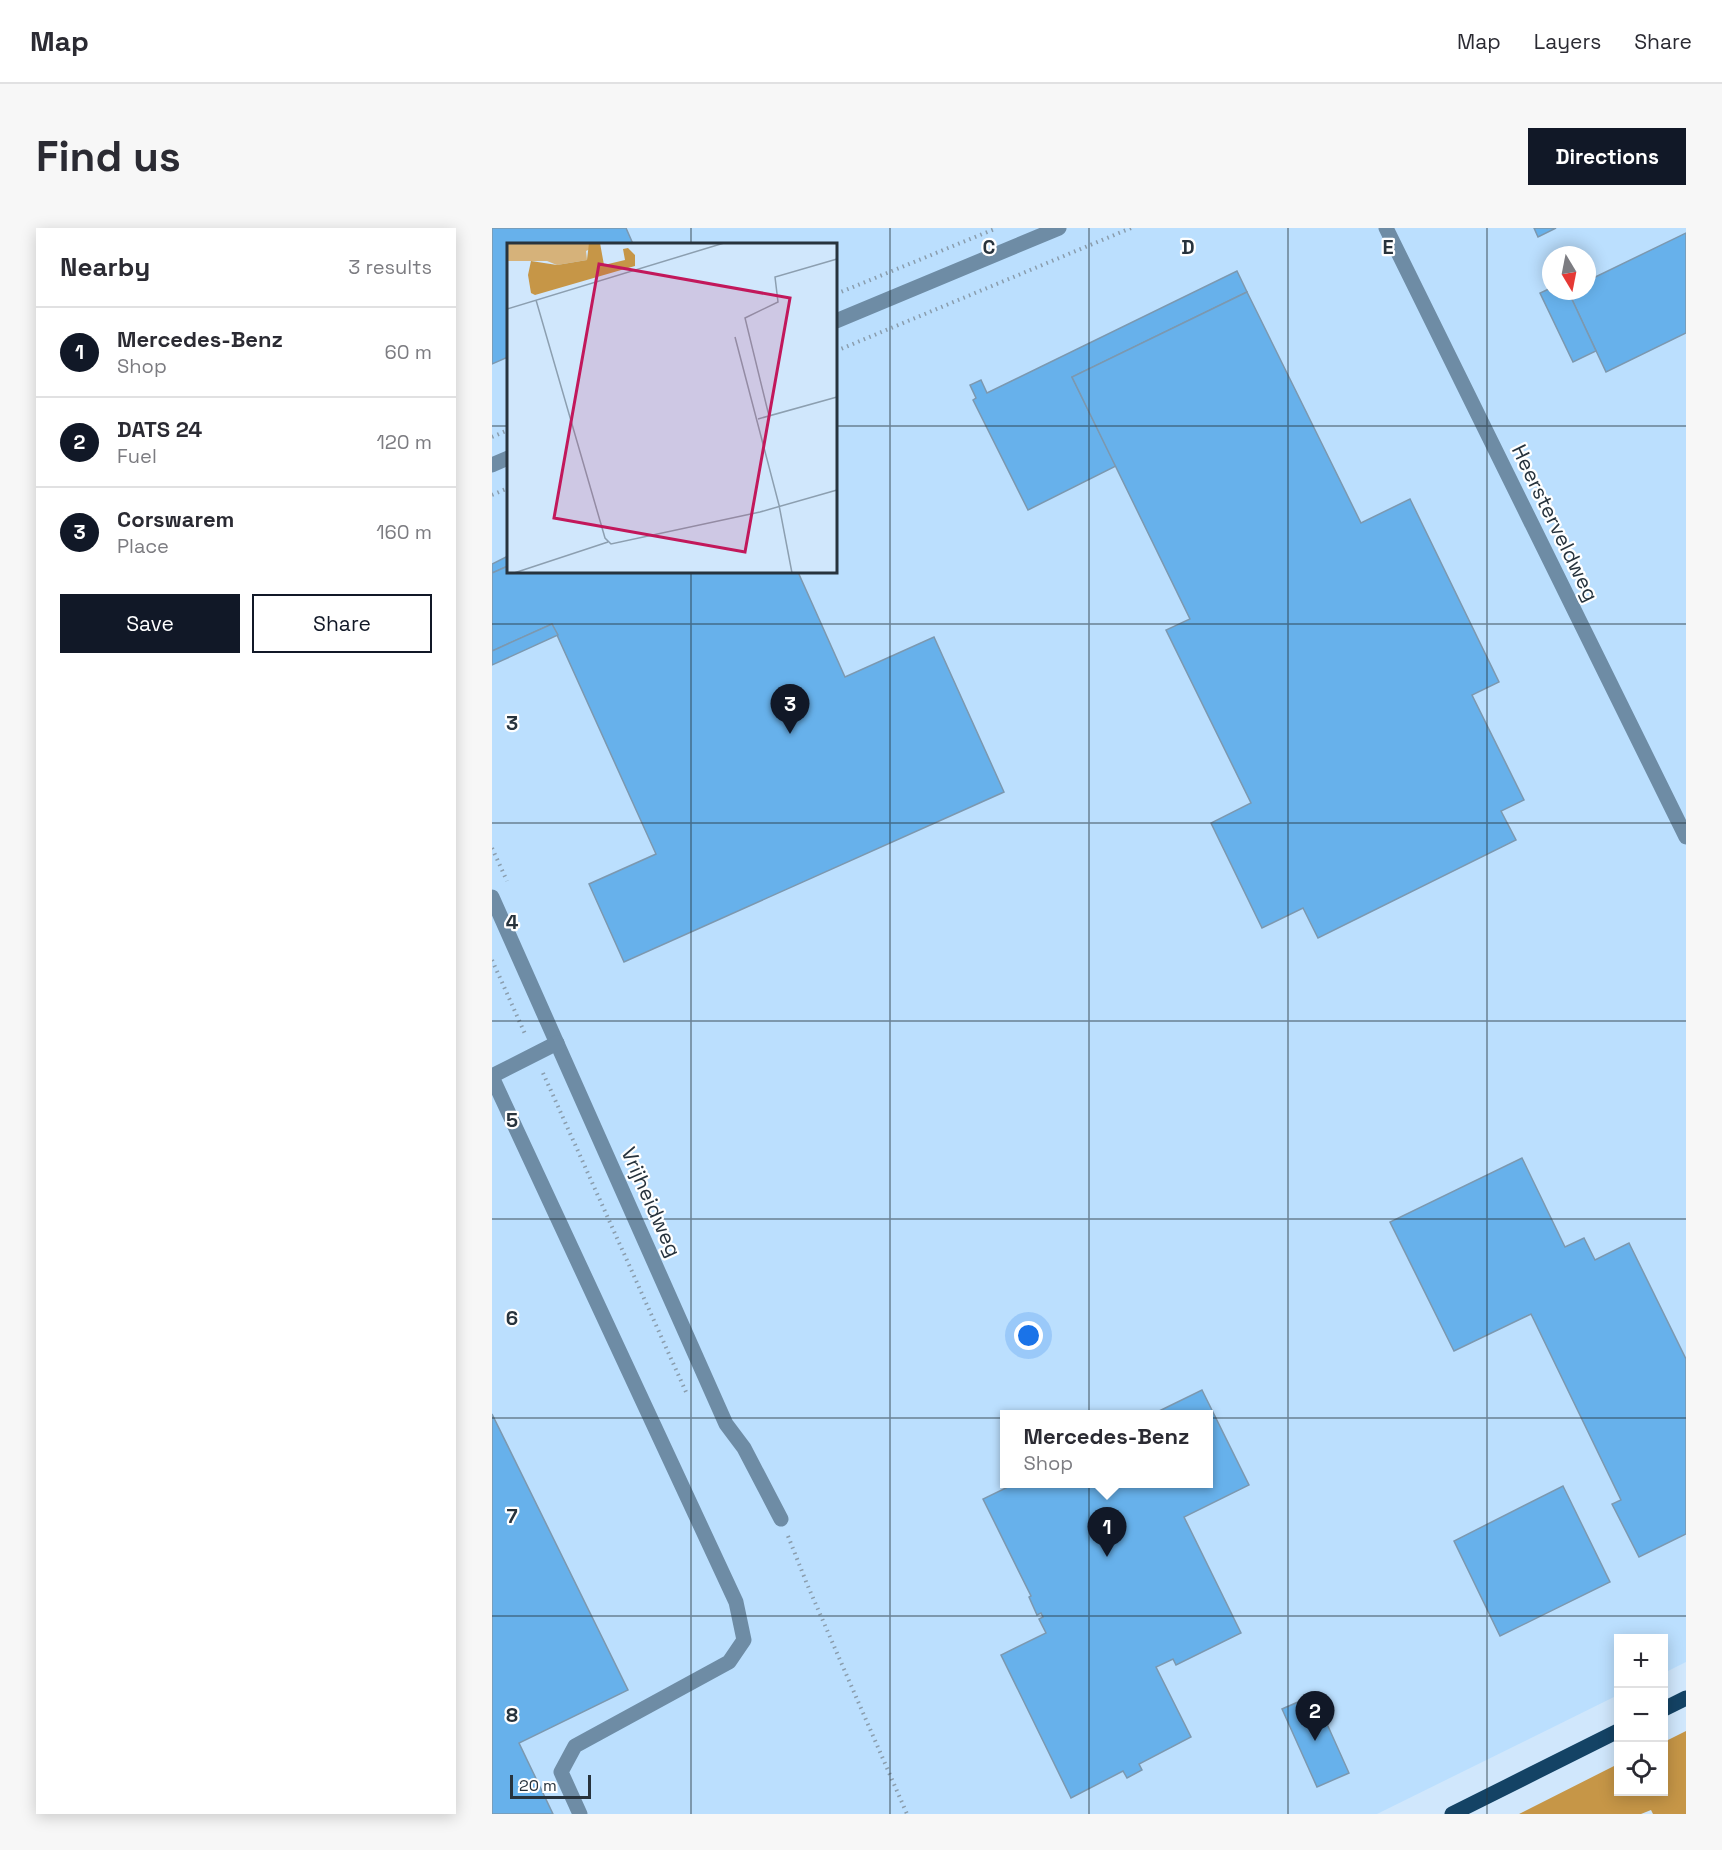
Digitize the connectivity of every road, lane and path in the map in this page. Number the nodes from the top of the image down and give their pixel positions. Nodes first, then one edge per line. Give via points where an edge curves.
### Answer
1 (997, 228) edge
2 (1059, 228) edge
3 (1131, 228) edge
4 (1386, 228) edge
5 (837, 294) edge
6 (837, 321) edge
7 (837, 351) edge
8 (507, 430) edge
9 (492, 437) edge
10 (507, 458) edge
11 (492, 465) edge
12 (507, 488) edge
13 (492, 495) edge
14 (1686, 837) edge
15 (492, 897) edge
16 (557, 1043) junction
17 (492, 1076) edge
18 (781, 1519) joint
19 (1686, 1698) edge
20 (1668, 1707) edge
21 (1614, 1733) edge
22 (580, 1814) edge
23 (907, 1814) edge
24 (1452, 1814) edge

1 - 5 path
2 - 6 street
3 - 7 path
4 - 14 street, Heersterveldweg
8 - 9 path
10 - 11 street
12 - 13 path
15 - 16 street, Vrijheidweg
16 - 17 street
16 - 18 street, Vrijheidweg via 726,1424 744,1448
17 - 22 street via 736,1602 744,1640 729,1662 574,1746 561,1772
18 - 23 path
19 - 20 main road
21 - 24 main road

